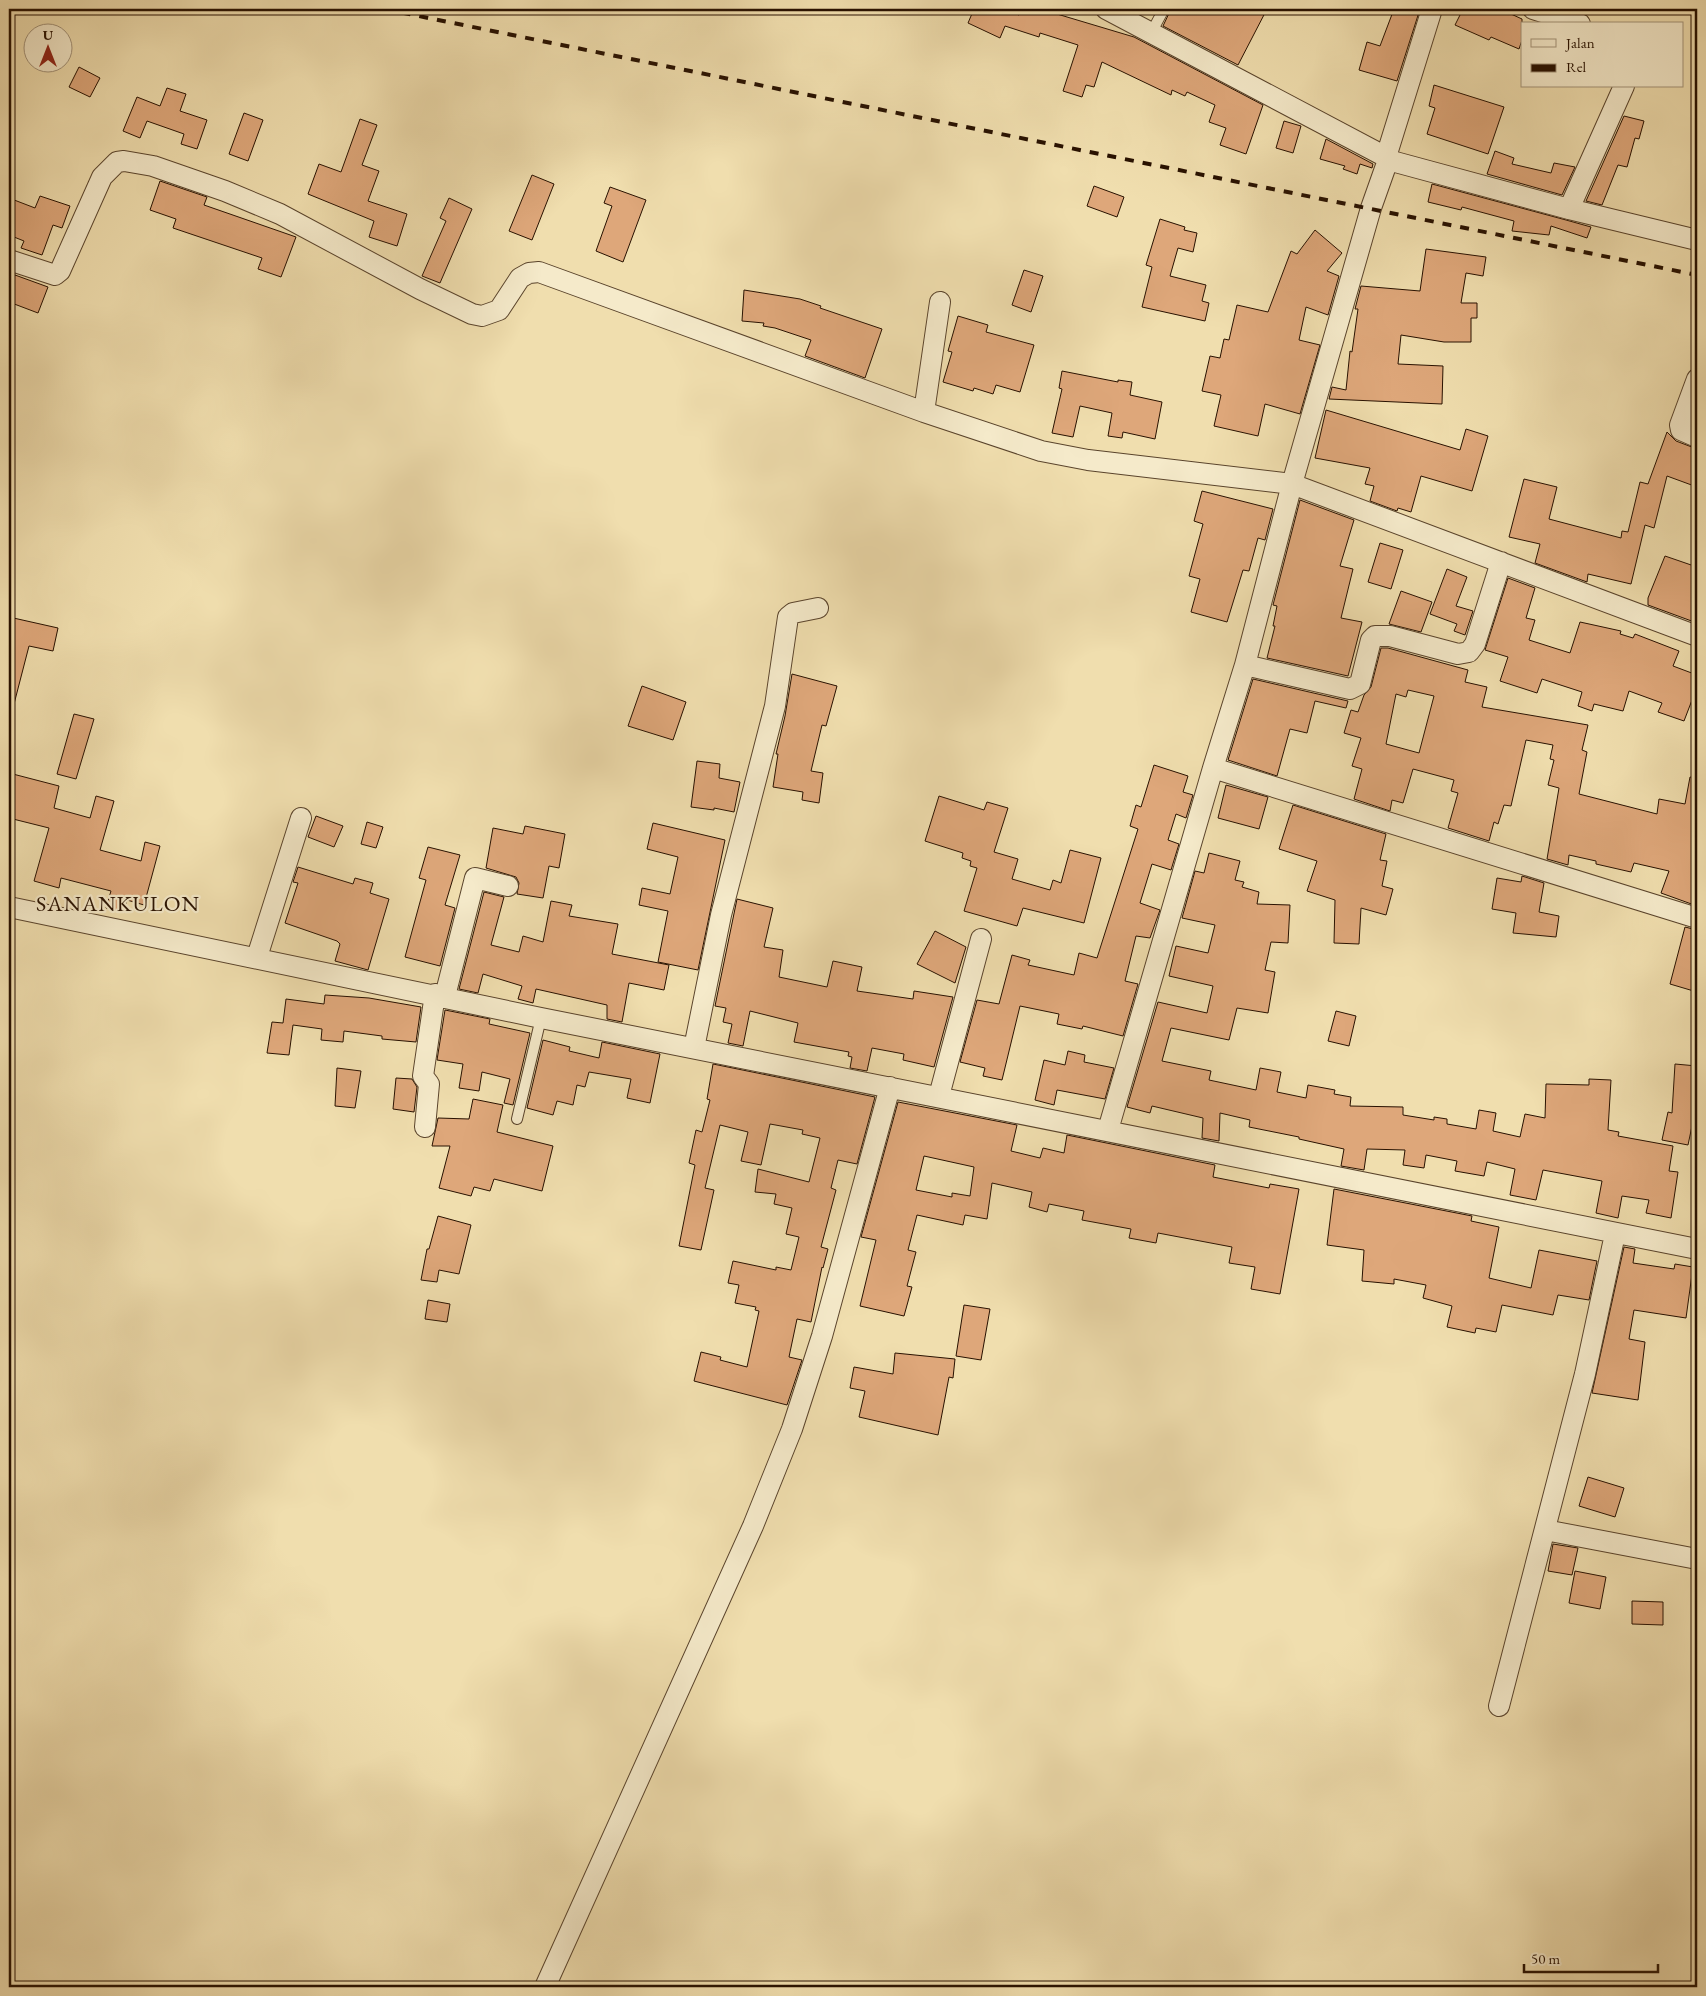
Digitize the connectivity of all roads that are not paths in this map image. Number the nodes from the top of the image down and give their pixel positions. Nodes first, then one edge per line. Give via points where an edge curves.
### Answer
1 (1106, 9) edge
2 (1164, 9) edge
3 (1432, 9) edge
4 (1533, 9) edge
5 (1574, 22) edge
6 (1151, 33) junction
7 (1623, 88) edge
8 (1387, 158) junction
9 (1568, 209) junction
10 (1697, 240) edge
11 (9, 260) edge
12 (940, 302) dead end
13 (1697, 379) edge
14 (924, 412) junction
15 (1697, 437) edge
16 (1292, 484) junction
17 (1502, 562) junction
18 (818, 608) dead end
19 (1697, 636) edge
20 (1245, 665) junction
21 (1213, 768) junction
22 (301, 818) dead end
23 (508, 886) dead end
24 (9, 907) edge
25 (1697, 918) edge
26 (982, 939) dead end
27 (257, 957) junction
28 (440, 995) junction
29 (540, 1018) junction
30 (694, 1048) junction
31 (890, 1087) junction
32 (939, 1096) junction
33 (517, 1118) dead end
34 (425, 1127) dead end
35 (1108, 1130) junction
36 (1615, 1234) junction
37 (1697, 1249) edge
38 (1546, 1530) junction
39 (1697, 1559) edge
40 (1498, 1706) dead end
41 (545, 1987) edge

1 - 6 street
2 - 6 lane
3 - 8 street
4 - 5 street
6 - 8 street
7 - 9 street
8 - 9 street
8 - 16 street
9 - 10 street
11 - 14 street via 55,275 60,271 102,177 117,162 134,161 225,191 280,214 472,314 482,316 499,310 520,278 529,272 539,272
12 - 14 street
13 - 15 street via 1680,424 1681,430
14 - 16 street via 1063,456
16 - 17 street
16 - 20 street
17 - 19 street
17 - 20 street via 1475,644 1469,652 1458,654 1390,636 1375,636 1371,640 1360,684 1350,689
18 - 30 street via 793,613 788,618 775,706 721,915
20 - 21 street
21 - 25 street
21 - 35 street
22 - 27 street
23 - 28 street via 475,878
24 - 27 street
26 - 32 street
27 - 28 street
28 - 29 street
28 - 34 street via 423,1076 429,1084
29 - 30 street
29 - 33 lane
30 - 31 street
31 - 32 street
31 - 41 street via 822,1336 792,1429 753,1526
32 - 35 street
35 - 36 street
36 - 37 street
36 - 38 street via 1596,1327
38 - 39 street
38 - 40 street

